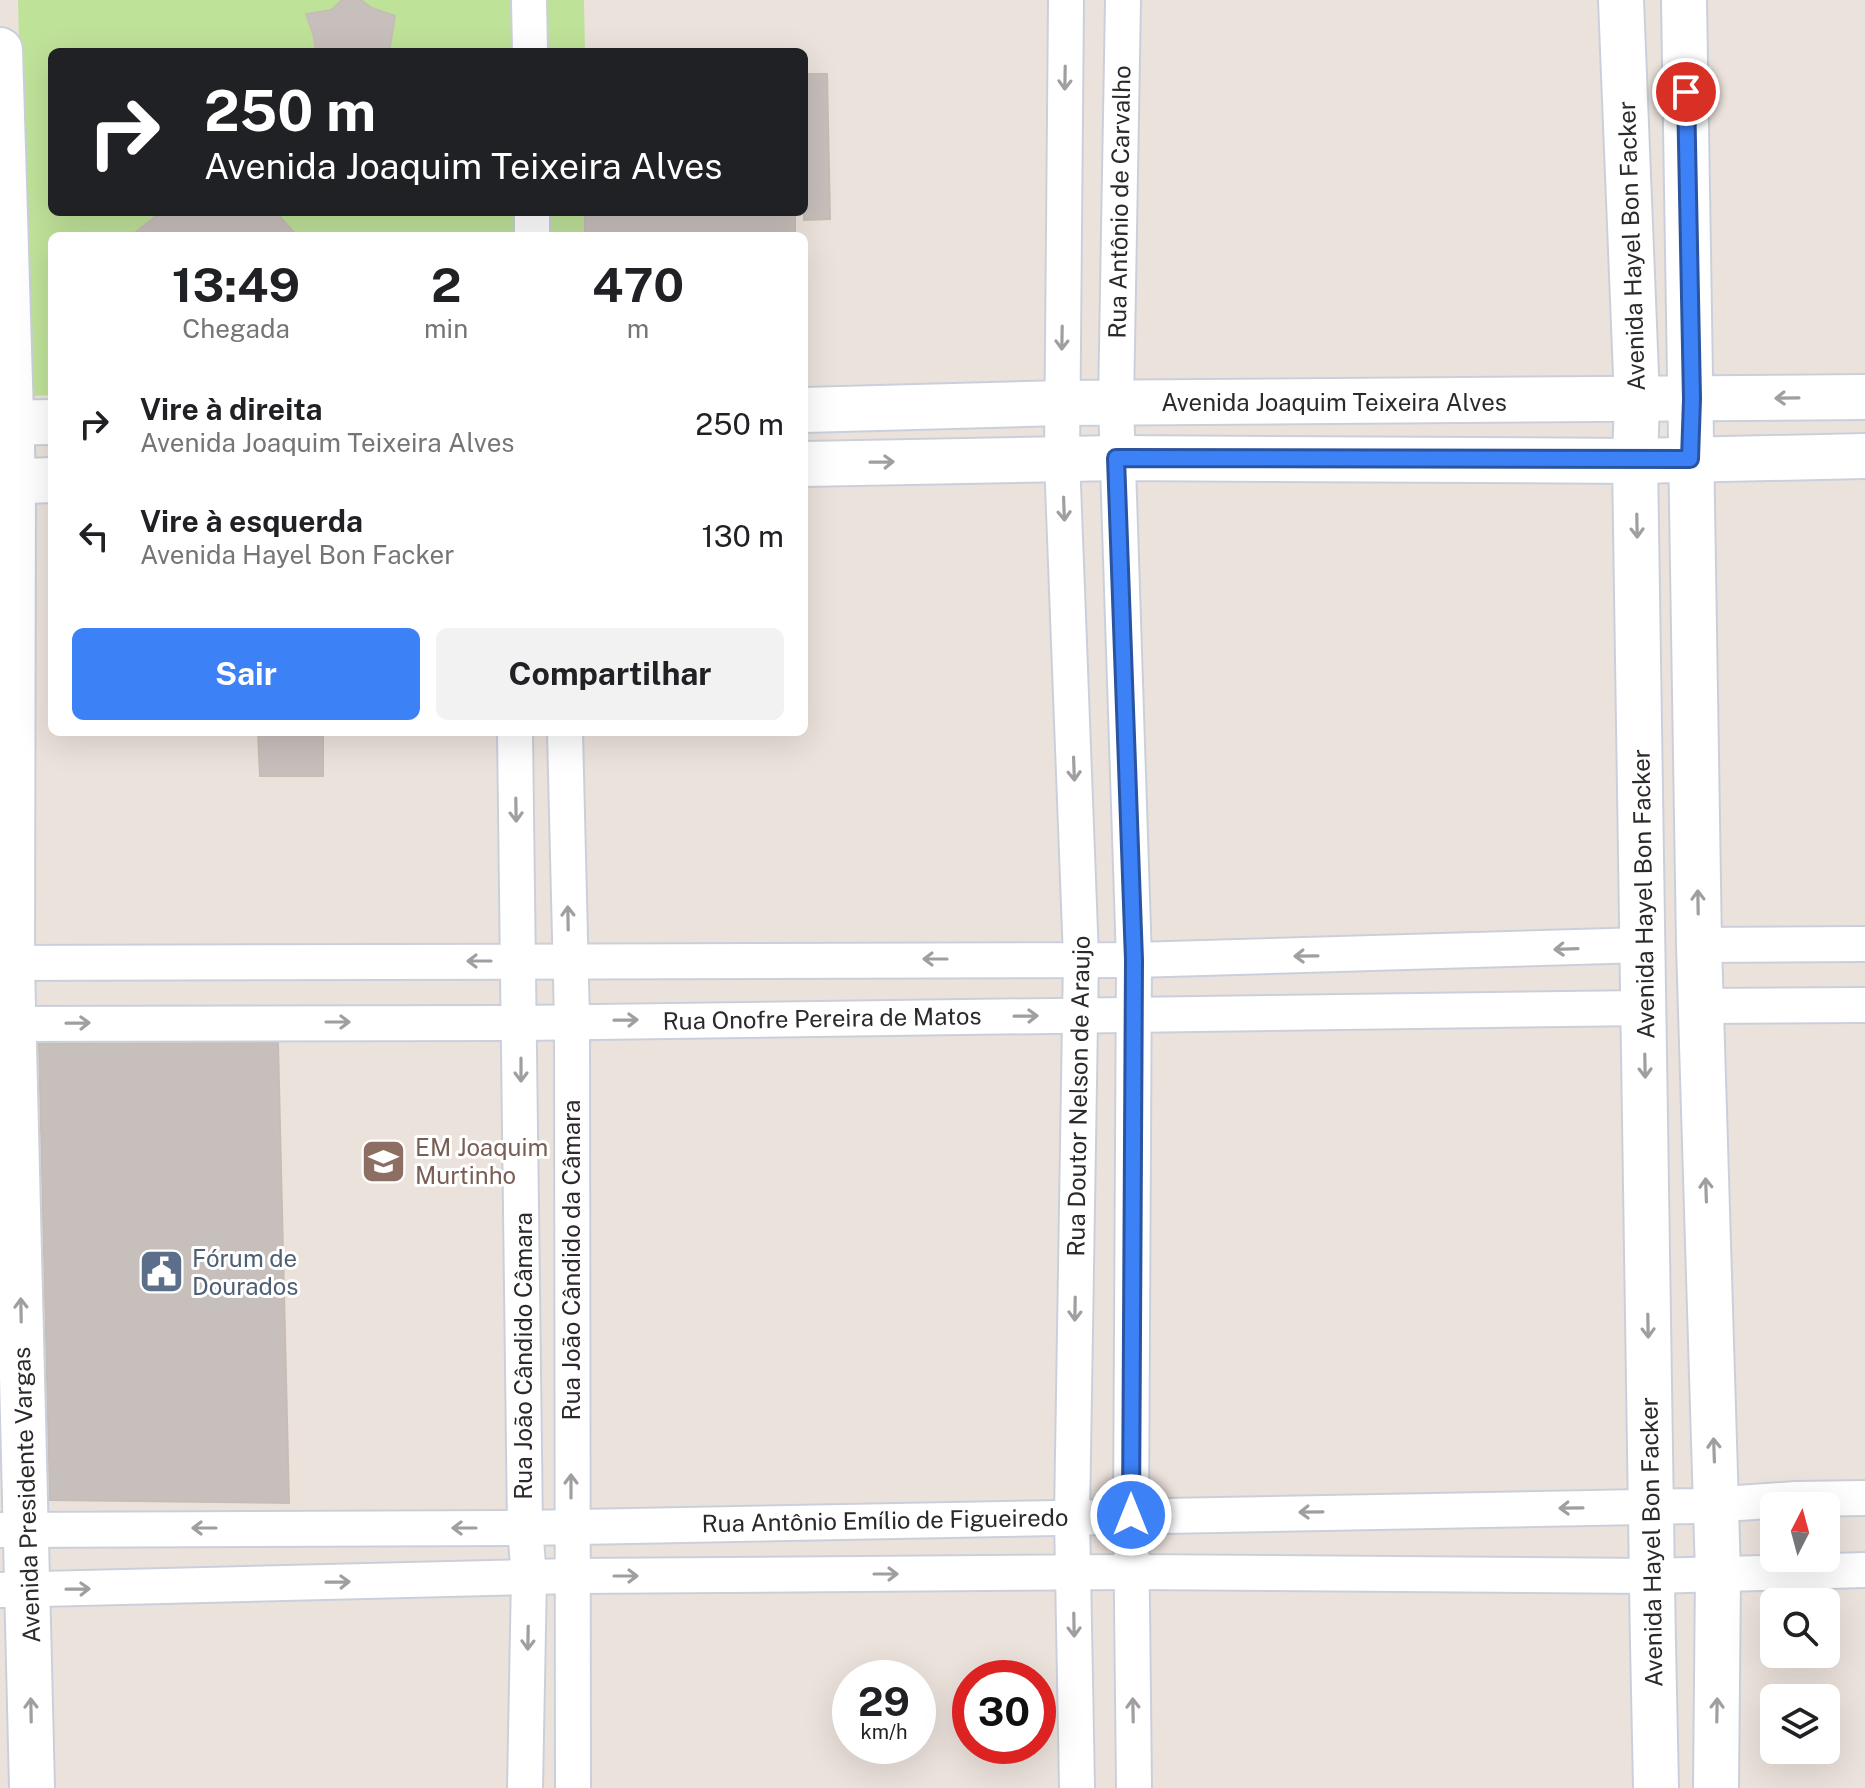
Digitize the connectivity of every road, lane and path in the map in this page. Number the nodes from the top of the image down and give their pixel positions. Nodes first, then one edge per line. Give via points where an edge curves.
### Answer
1 (529, 0) edge
2 (1066, 0) edge
3 (1123, 0) edge
4 (1621, 0) edge
5 (1684, 0) edge
6 (530, 48) edge
7 (0, 50) edge
8 (1865, 397) edge
9 (1692, 399) junction
10 (1637, 400) junction
11 (1061, 403) junction
12 (1116, 404) junction
13 (808, 410) edge
14 (21, 423) edge
15 (1865, 456) edge
16 (1116, 458) junction
17 (1062, 459) junction
18 (1690, 459) junction
19 (1635, 461) junction
20 (808, 464) edge
21 (22, 481) edge
22 (515, 736) edge
23 (565, 736) edge
24 (1865, 944) edge
25 (1644, 945) junction
26 (1699, 945) junction
27 (1081, 958) junction
28 (1134, 960) junction
29 (519, 961) junction
30 (569, 961) junction
31 (6, 964) edge
32 (1865, 1005) edge
33 (1701, 1006) junction
34 (1645, 1008) junction
35 (1080, 1015) junction
36 (1132, 1015) junction
37 (572, 1020) junction
38 (521, 1023) junction
39 (7, 1024) edge
40 (1865, 1498) edge
41 (1716, 1505) junction
42 (1649, 1507) junction
43 (1131, 1515) junction
44 (1072, 1517) junction
45 (571, 1525) junction
46 (525, 1528) junction
47 (13, 1529) edge
48 (1865, 1570) edge
49 (1074, 1572) junction
50 (1132, 1572) junction
51 (1718, 1574) junction
52 (573, 1576) junction
53 (1651, 1576) junction
54 (529, 1577) junction
55 (14, 1590) edge
56 (32, 1788) edge
57 (525, 1788) edge
58 (573, 1788) edge
59 (1077, 1788) edge
60 (1134, 1788) edge
61 (1656, 1788) edge
62 (1716, 1788) edge

1 - 6 street
2 -> 11 street
3 - 12 street, Rua Antônio de Carvalho
4 - 10 main road, Avenida Hayel Bon Facker
5 - 9 main road
7 - 14 main road, Avenida Presidente Vargas
8 -> 9 main road, Avenida Joaquim Teixeira Alves
9 - 10 main road, Avenida Joaquim Teixeira Alves
9 - 18 main road
10 - 12 main road, Avenida Joaquim Teixeira Alves
10 - 19 main road, Avenida Hayel Bon Facker
11 - 12 main road, Avenida Joaquim Teixeira Alves
11 - 13 main road, Avenida Joaquim Teixeira Alves
11 - 17 street, Rua Doutor Nelson de Araujo
12 - 16 street
14 - 21 main road, Avenida Presidente Vargas
15 - 18 main road
16 - 17 main road
16 - 19 main road
16 - 28 street
20 -> 17 main road
17 -> 27 street, Rua Doutor Nelson de Araujo
18 - 19 main road
26 -> 18 main road
19 -> 25 main road, Avenida Hayel Bon Facker
21 - 31 main road, Avenida Presidente Vargas
22 -> 29 street, Rua João Cândido Câmara
30 -> 23 street, Rua João Cândido da Câmara
24 - 26 street
25 -> 28 street
25 - 34 main road, Avenida Hayel Bon Facker
26 - 33 main road
27 - 28 street
27 -> 30 street
27 - 35 street, Rua Doutor Nelson de Araujo
28 - 36 street
29 - 30 street
29 -> 31 street
29 - 38 street, Rua João Cândido Câmara
30 - 37 street, Rua João Cândido da Câmara
31 - 39 main road, Avenida Presidente Vargas
32 - 33 street
41 -> 33 main road
34 - 36 street, Rua Onofre Pereira de Matos
34 -> 42 main road, Avenida Hayel Bon Facker
35 - 36 street, Rua Onofre Pereira de Matos
37 -> 35 street, Rua Onofre Pereira de Matos
35 -> 44 street, Rua Doutor Nelson de Araujo
36 - 43 street
37 - 38 street, Rua Onofre Pereira de Matos
45 -> 37 street, Rua João Cândido da Câmara
39 -> 38 street, Rua Onofre Pereira de Matos
38 -> 46 street, Rua João Cândido Câmara
47 -> 39 main road, Avenida Presidente Vargas
40 - 41 street, Rua Antônio Emílio de Figueiredo
41 - 42 street, Rua Antônio Emílio de Figueiredo
41 - 51 main road
42 -> 43 street, Rua Antônio Emílio de Figueiredo
42 - 53 main road, Avenida Hayel Bon Facker
43 - 44 street, Rua Antônio Emílio de Figueiredo
43 - 50 street
44 - 45 street, Rua Antônio Emílio de Figueiredo
44 - 49 street, Rua Doutor Nelson de Araujo
45 - 46 street, Rua Antônio Emílio de Figueiredo
45 - 52 street, Rua João Cândido da Câmara
46 -> 47 street, Rua Antônio Emílio de Figueiredo
46 - 54 street, Rua João Cândido Câmara
47 - 55 main road, Avenida Presidente Vargas
48 - 51 street
49 - 50 street
52 -> 49 street
49 -> 59 street, Rua Doutor Nelson de Araujo
50 - 53 street
60 -> 50 street
51 - 53 street
62 -> 51 main road
52 - 54 street
52 - 58 street, Rua João Cândido da Câmara
53 - 61 main road, Avenida Hayel Bon Facker
55 -> 54 street
54 -> 57 street, Rua João Cândido Câmara
56 -> 55 main road, Avenida Presidente Vargas

